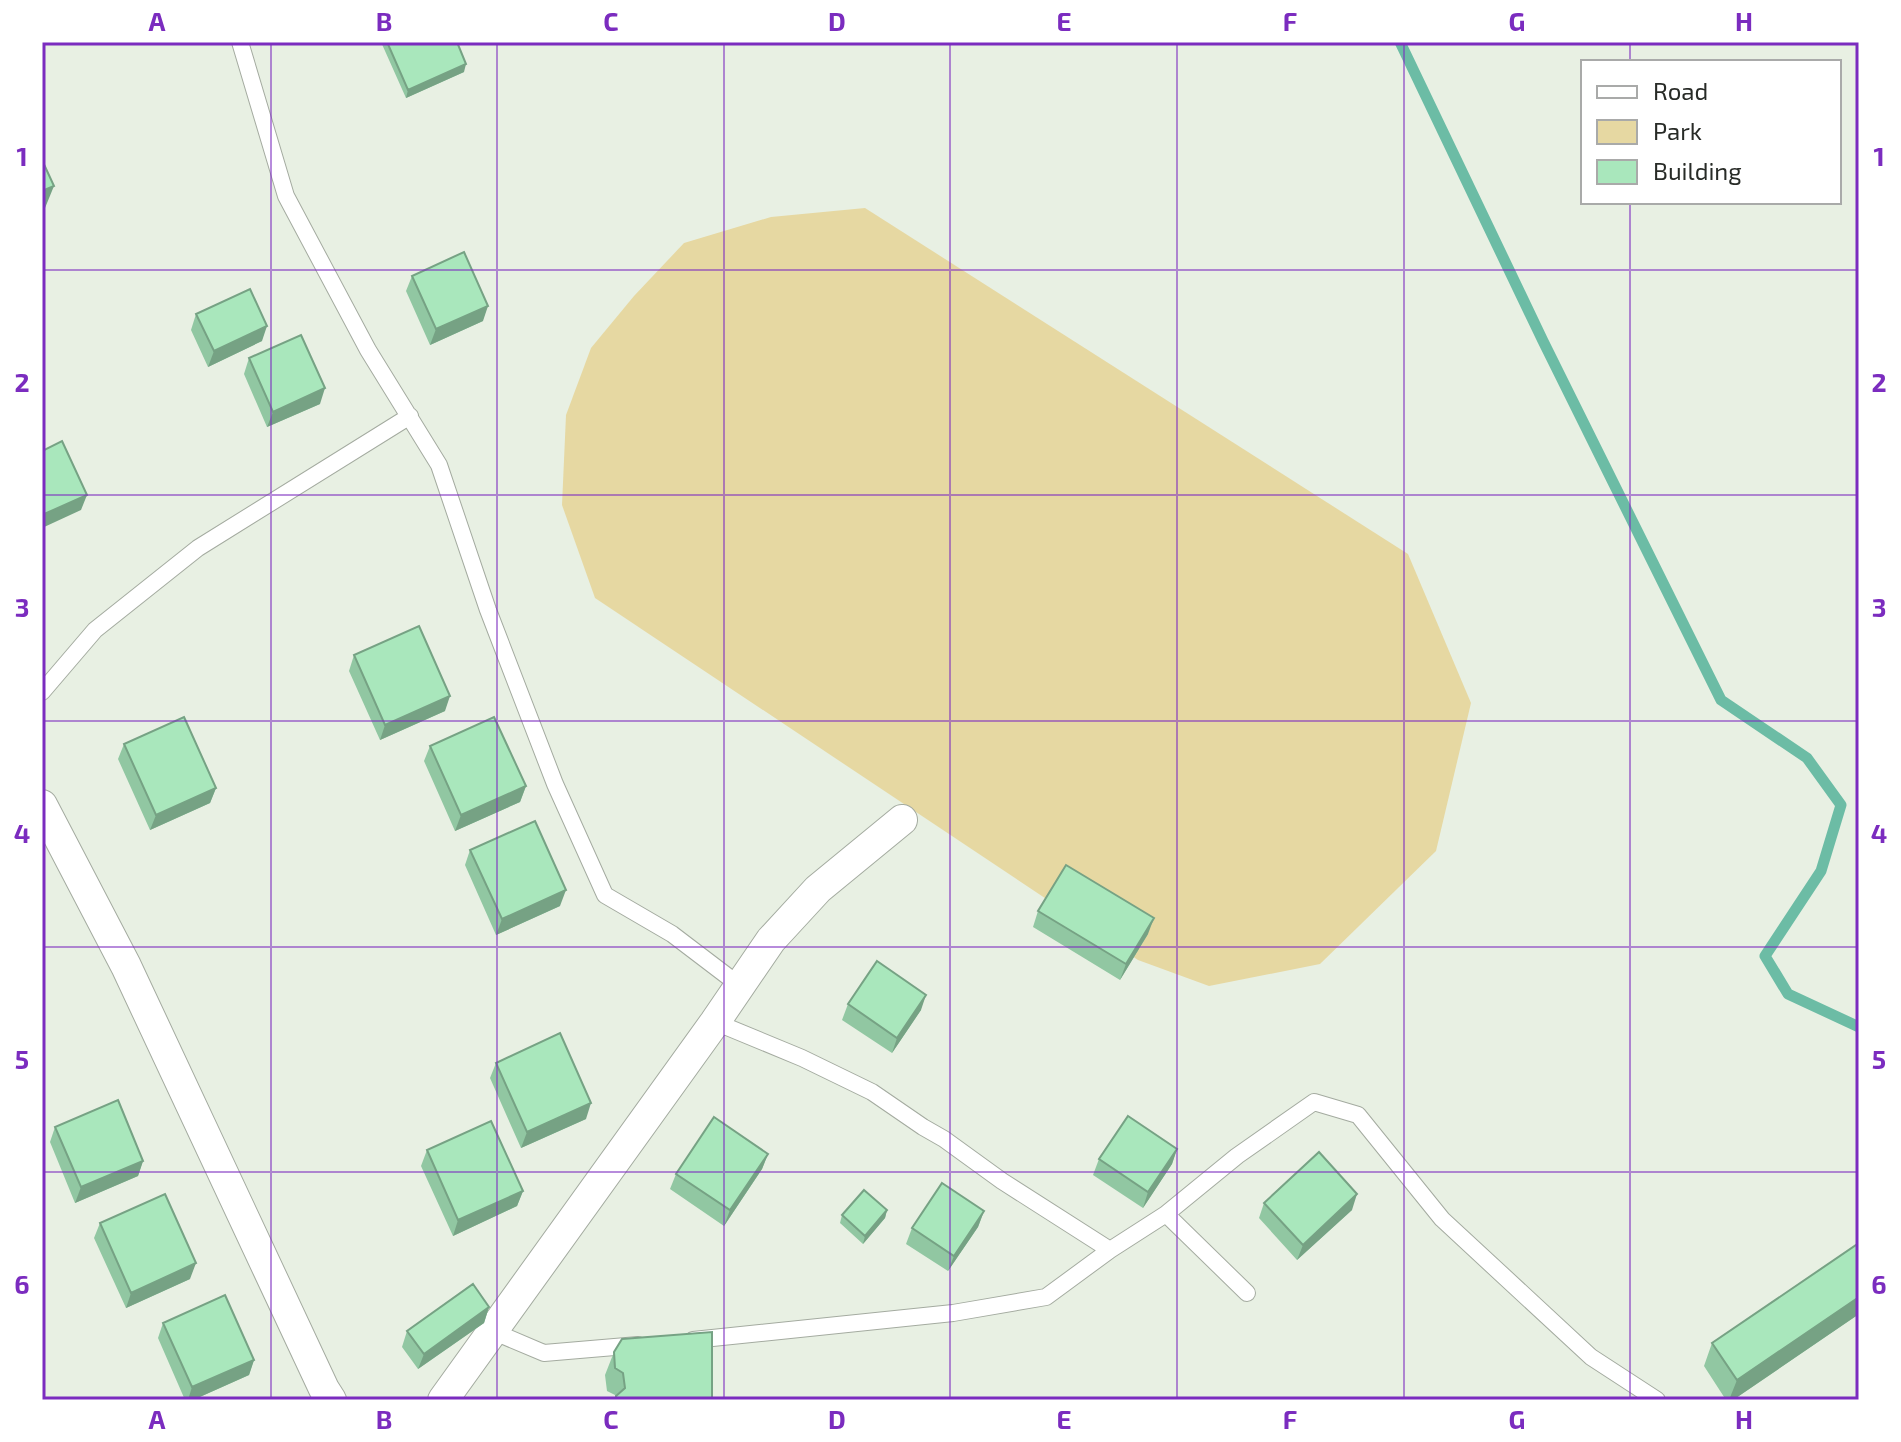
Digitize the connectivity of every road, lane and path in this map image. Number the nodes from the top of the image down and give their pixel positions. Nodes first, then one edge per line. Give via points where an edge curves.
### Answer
1 (240, 42) edge
2 (410, 416) junction
3 (42, 692) edge
4 (42, 805) edge
5 (902, 820) dead end
6 (739, 985) junction
7 (715, 1022) junction
8 (1166, 1214) junction
9 (1110, 1250) junction
10 (1247, 1293) dead end
11 (492, 1331) junction
12 (681, 1341) edge
13 (650, 1344) edge
14 (331, 1400) edge
15 (443, 1400) edge
16 (1657, 1400) edge

1 - 2 lane via 286,196 368,350
2 - 3 lane via 198,548 95,630
2 - 6 lane via 439,465 555,784 605,895 672,934
4 - 14 street via 126,966
5 - 6 street via 818,889
6 - 7 street
7 - 9 lane via 872,1092
7 - 11 street
8 - 9 lane
8 - 10 lane
8 - 16 lane via 1314,1102 1358,1115 1442,1219 1591,1357
9 - 12 lane via 1046,1297 953,1313
11 - 13 lane via 544,1353
11 - 15 street

